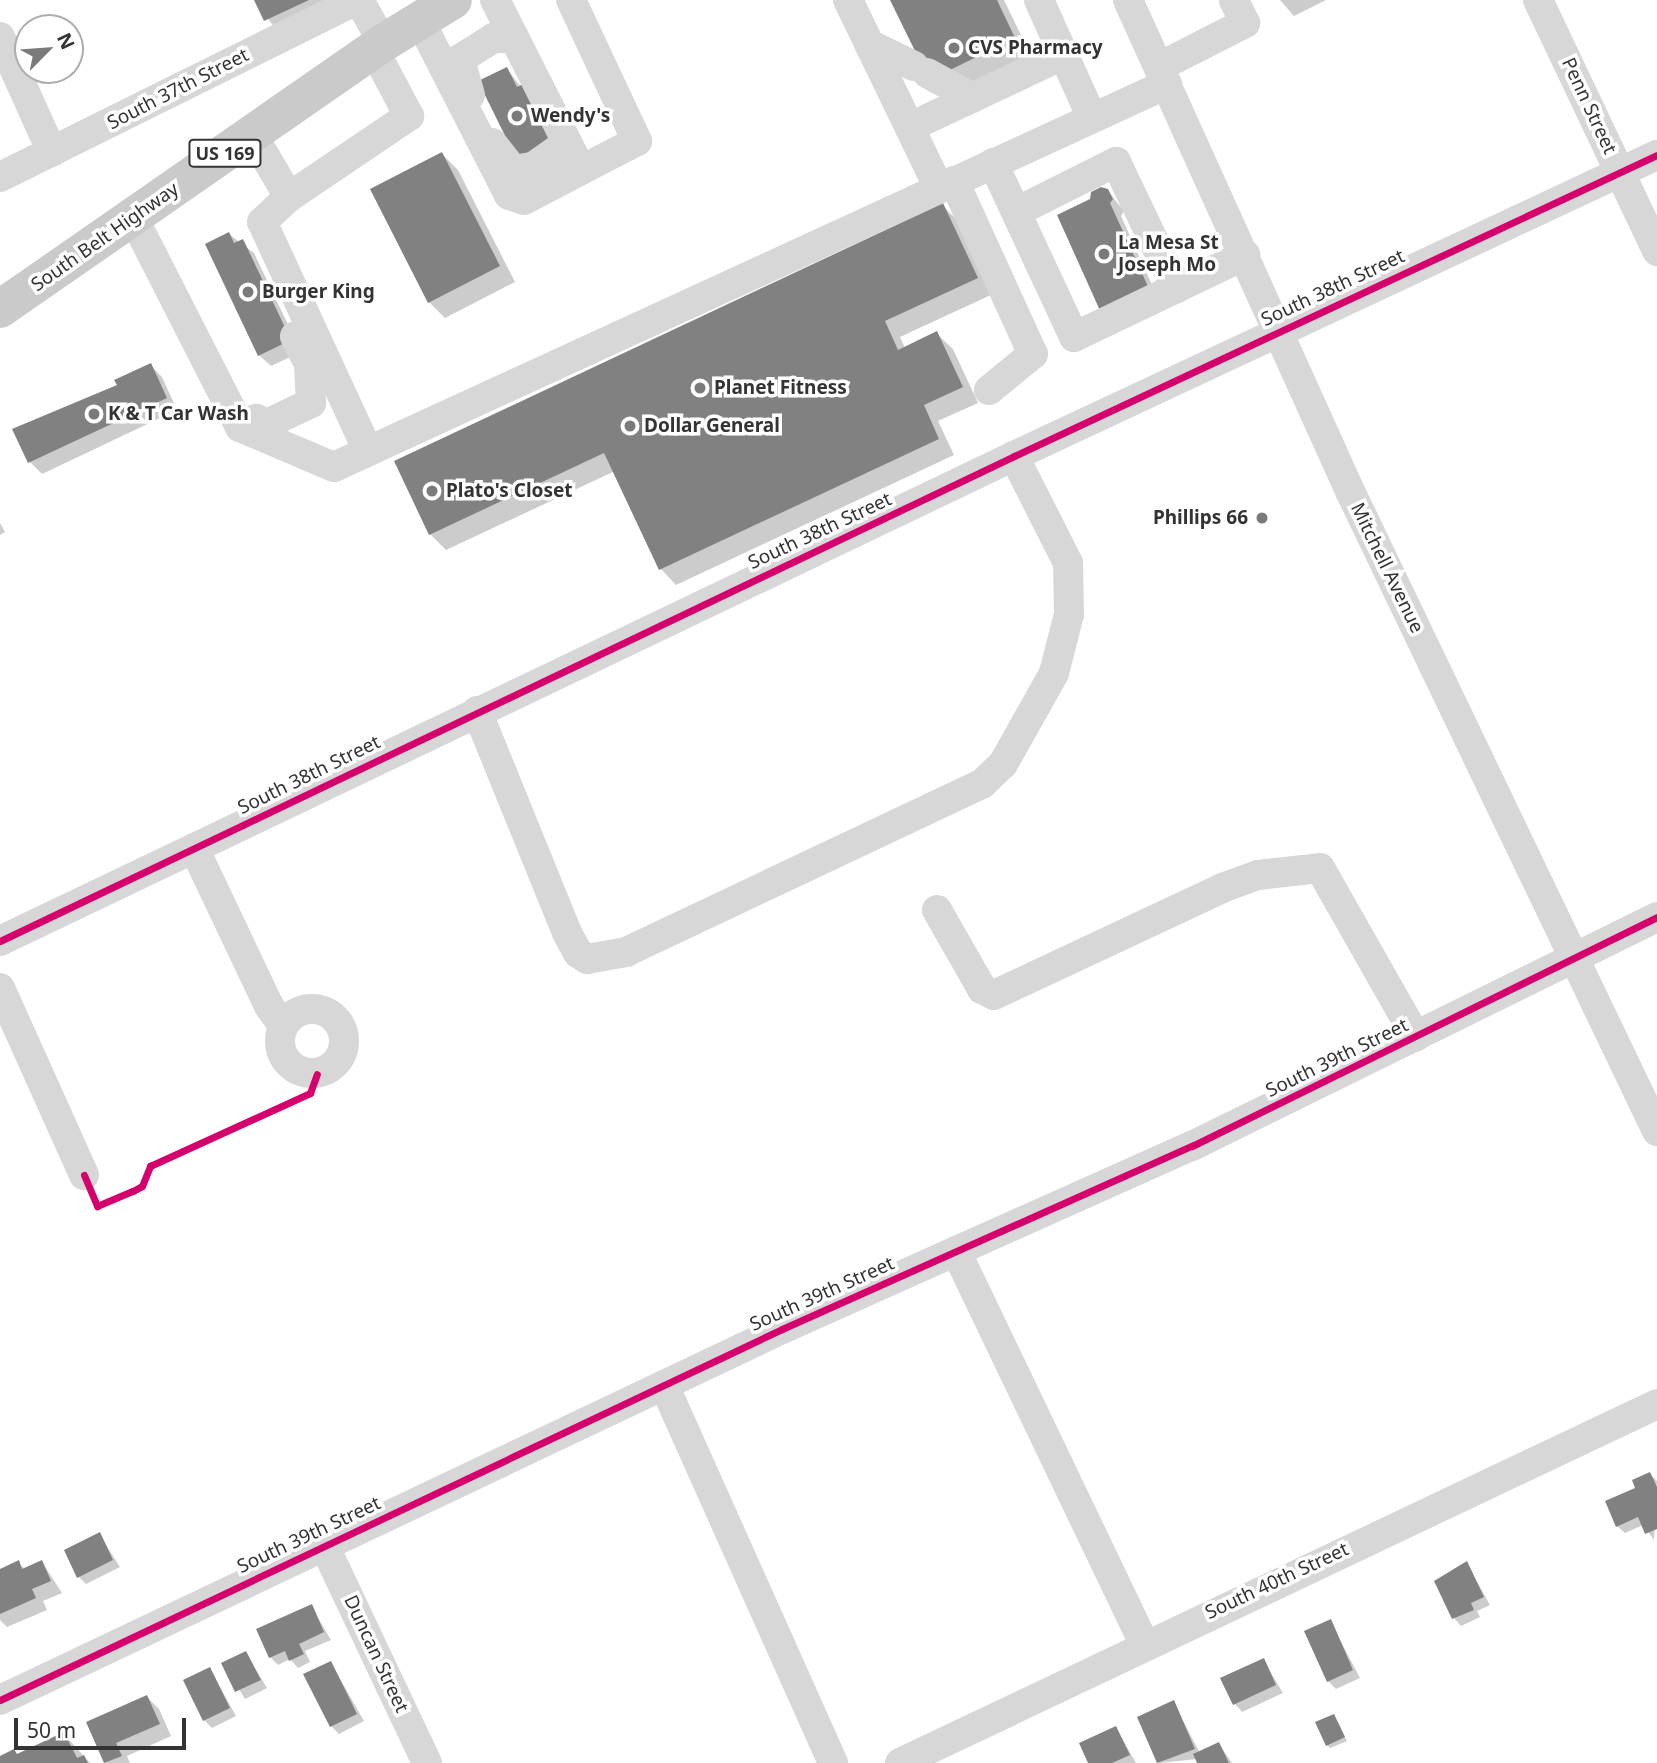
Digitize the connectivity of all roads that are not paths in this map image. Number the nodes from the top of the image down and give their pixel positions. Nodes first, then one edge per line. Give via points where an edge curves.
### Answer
1 (358, 0) edge
2 (453, 0) edge
3 (495, 0) edge
4 (848, 0) edge
5 (1039, 0) edge
6 (1128, 0) edge
7 (1234, 0) edge
8 (1538, 0) edge
9 (575, 1) edge
10 (420, 20) junction
11 (0, 37) edge
12 (514, 38) junction
13 (869, 44) junction
14 (378, 47) junction
15 (1063, 55) junction
16 (1163, 75) junction
17 (973, 97) junction
18 (1092, 118) junction
19 (910, 127) junction
20 (252, 134) junction
21 (567, 143) junction
22 (52, 152) junction
23 (1657, 155) edge
24 (993, 163) junction
25 (581, 170) junction
26 (1620, 172) junction
27 (0, 177) edge
28 (946, 185) junction
29 (289, 197) junction
30 (1016, 212) junction
31 (133, 217) junction
32 (271, 243) junction
33 (1657, 251) edge
34 (1245, 255) junction
35 (1175, 288) junction
36 (0, 309) edge
37 (1279, 330) junction
38 (989, 390) dead end
39 (248, 423) junction
40 (368, 451) junction
41 (1014, 456) junction
42 (477, 711) junction
43 (194, 848) junction
44 (937, 909) dead end
45 (1657, 917) edge
46 (1, 936) edge
47 (1574, 958) junction
48 (0, 988) edge
49 (283, 1026) dead end
50 (1416, 1037) junction
51 (1657, 1131) edge
52 (83, 1175) dead end
53 (956, 1251) junction
54 (663, 1385) junction
55 (1657, 1404) edge
56 (324, 1545) junction
57 (1144, 1644) junction
58 (0, 1700) edge
59 (427, 1763) edge
60 (833, 1763) edge
61 (900, 1763) edge

1 - 14 street
1 - 22 street, South 37th Street
2 - 10 main road, South Belt Highway / US 169
3 - 12 street
4 - 13 street
5 - 15 street
6 - 16 street, Mitchell Avenue
7 - 16 street via 1245,23
8 - 26 street, Penn Street
9 - 25 street via 637,141
10 - 14 main road, South Belt Highway / US 169
10 - 25 street via 509,195 524,200
11 - 22 street
12 - 21 street
12 - 21 street via 493,38 460,59 463,81 497,153 513,170 533,167
13 - 17 street
13 - 19 street
14 - 20 main road, South Belt Highway / US 169
14 - 29 street via 410,116
15 - 17 street
15 - 18 street
16 - 18 street
16 - 34 street, Mitchell Avenue
17 - 19 street
18 - 24 street
19 - 28 street
20 - 29 street
20 - 31 main road, South Belt Highway / US 169
21 - 25 street
22 - 27 street, South 37th Street
23 - 26 street, South 38th Street
24 - 28 street
24 - 30 street
26 - 33 street, Penn Street
26 - 37 street, South 38th Street
28 - 38 street via 1033,354
28 - 40 street
29 - 32 street via 262,222
30 - 35 street via 1074,337
30 - 35 street via 1116,162
31 - 36 main road, South Belt Highway / US 169
31 - 39 street
32 - 39 street via 263,271 309,363 310,403 267,424
32 - 40 street
34 - 35 street
34 - 37 street, Mitchell Avenue
37 - 41 street, South 38th Street
37 - 47 street, Mitchell Avenue via 1350,491
39 - 40 street via 334,467
41 - 42 street, South 38th Street
41 - 42 street via 1068,563 1069,614 1054,673 1003,764 982,784 626,952 587,959 567,933
42 - 43 street, South 38th Street
43 - 46 street, South 38th Street
43 - 49 street via 269,1006
44 - 50 street via 982,989 994,995 1223,888 1258,876 1320,869
45 - 47 street, South 39th Street
47 - 50 street, South 39th Street
47 - 51 street, Mitchell Avenue
48 - 52 street
50 - 53 street, South 39th Street via 1192,1146
53 - 54 street, South 39th Street
53 - 57 street
54 - 56 street, South 39th Street
54 - 60 street
55 - 57 street, South 40th Street
56 - 58 street, South 39th Street
56 - 59 street, Duncan Street
57 - 61 street, South 40th Street

